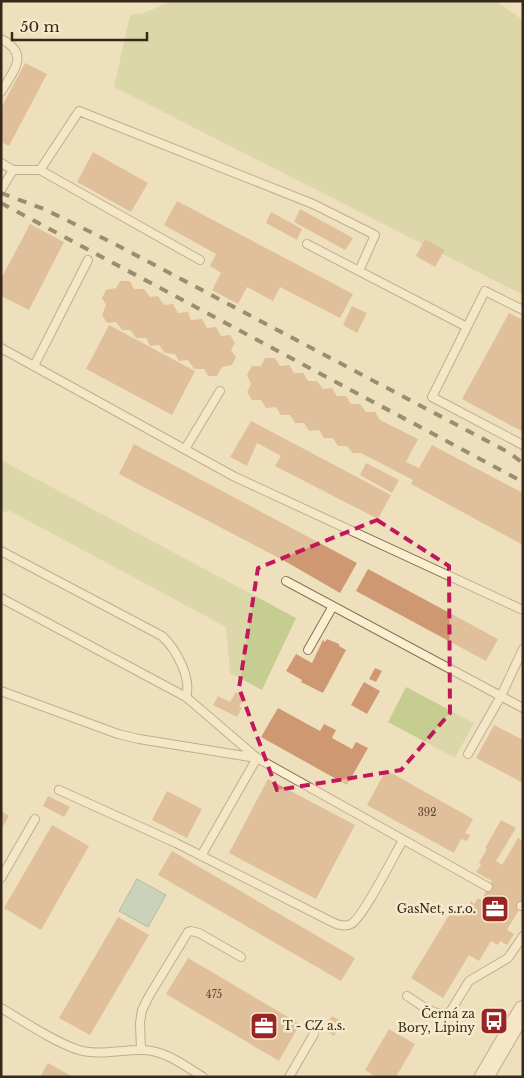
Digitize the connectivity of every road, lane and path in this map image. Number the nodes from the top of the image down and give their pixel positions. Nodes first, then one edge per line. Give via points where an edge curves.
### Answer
1 (1, 39) edge
2 (1, 92) edge
3 (1, 163) edge
4 (13, 170) junction
5 (40, 170) junction
6 (1, 190) edge
7 (307, 244) dead end
8 (88, 260) dead end
9 (200, 260) dead end
10 (358, 271) junction
11 (523, 310) edge
12 (467, 327) junction
13 (1, 348) edge
14 (34, 366) junction
15 (220, 391) dead end
16 (523, 445) edge
17 (185, 449) junction
18 (1, 551) edge
19 (286, 580) dead end
20 (1, 598) edge
21 (333, 606) junction
22 (523, 610) edge
23 (523, 649) edge
24 (308, 650) dead end
25 (520, 662) edge
26 (1, 691) edge
27 (500, 696) junction
28 (186, 697) junction
29 (523, 708) edge
30 (468, 754) dead end
31 (257, 758) junction
32 (59, 790) dead end
33 (35, 819) dead end
34 (403, 840) junction
35 (201, 856) junction
36 (1, 878) edge
37 (488, 887) dead end
38 (523, 936) edge
39 (241, 957) dead end
40 (407, 996) dead end
41 (1, 1008) edge
42 (523, 1010) edge
43 (314, 1034) dead end
44 (141, 1050) junction
45 (203, 1077) edge
46 (289, 1077) edge
47 (484, 1077) edge

1 - 2 lane via 15,48 18,61
3 - 4 lane
4 - 5 lane
4 - 6 lane
5 - 9 lane
5 - 10 lane via 79,110 313,204 375,235
7 - 10 lane
8 - 14 lane
10 - 12 lane
11 - 12 lane via 485,290
12 - 16 lane via 432,397
13 - 14 lane
14 - 17 lane
15 - 17 lane
17 - 22 lane via 235,477
18 - 28 lane via 162,636 180,662 187,682
19 - 21 lane
20 - 28 lane
21 - 24 lane
21 - 27 lane
23 - 25 lane
25 - 27 lane
26 - 31 lane via 118,734
27 - 29 lane
27 - 30 lane
28 - 31 lane
31 - 34 lane
31 - 35 lane
32 - 35 lane
33 - 36 lane
34 - 35 lane via 361,914 350,925 343,926
34 - 37 lane
38 - 40 lane via 508,958 470,981 450,1012 438,1014
39 - 44 lane via 199,933 188,932 145,1003 140,1023
41 - 44 lane via 80,1050
42 - 47 street
43 - 46 lane
44 - 45 lane via 164,1055

